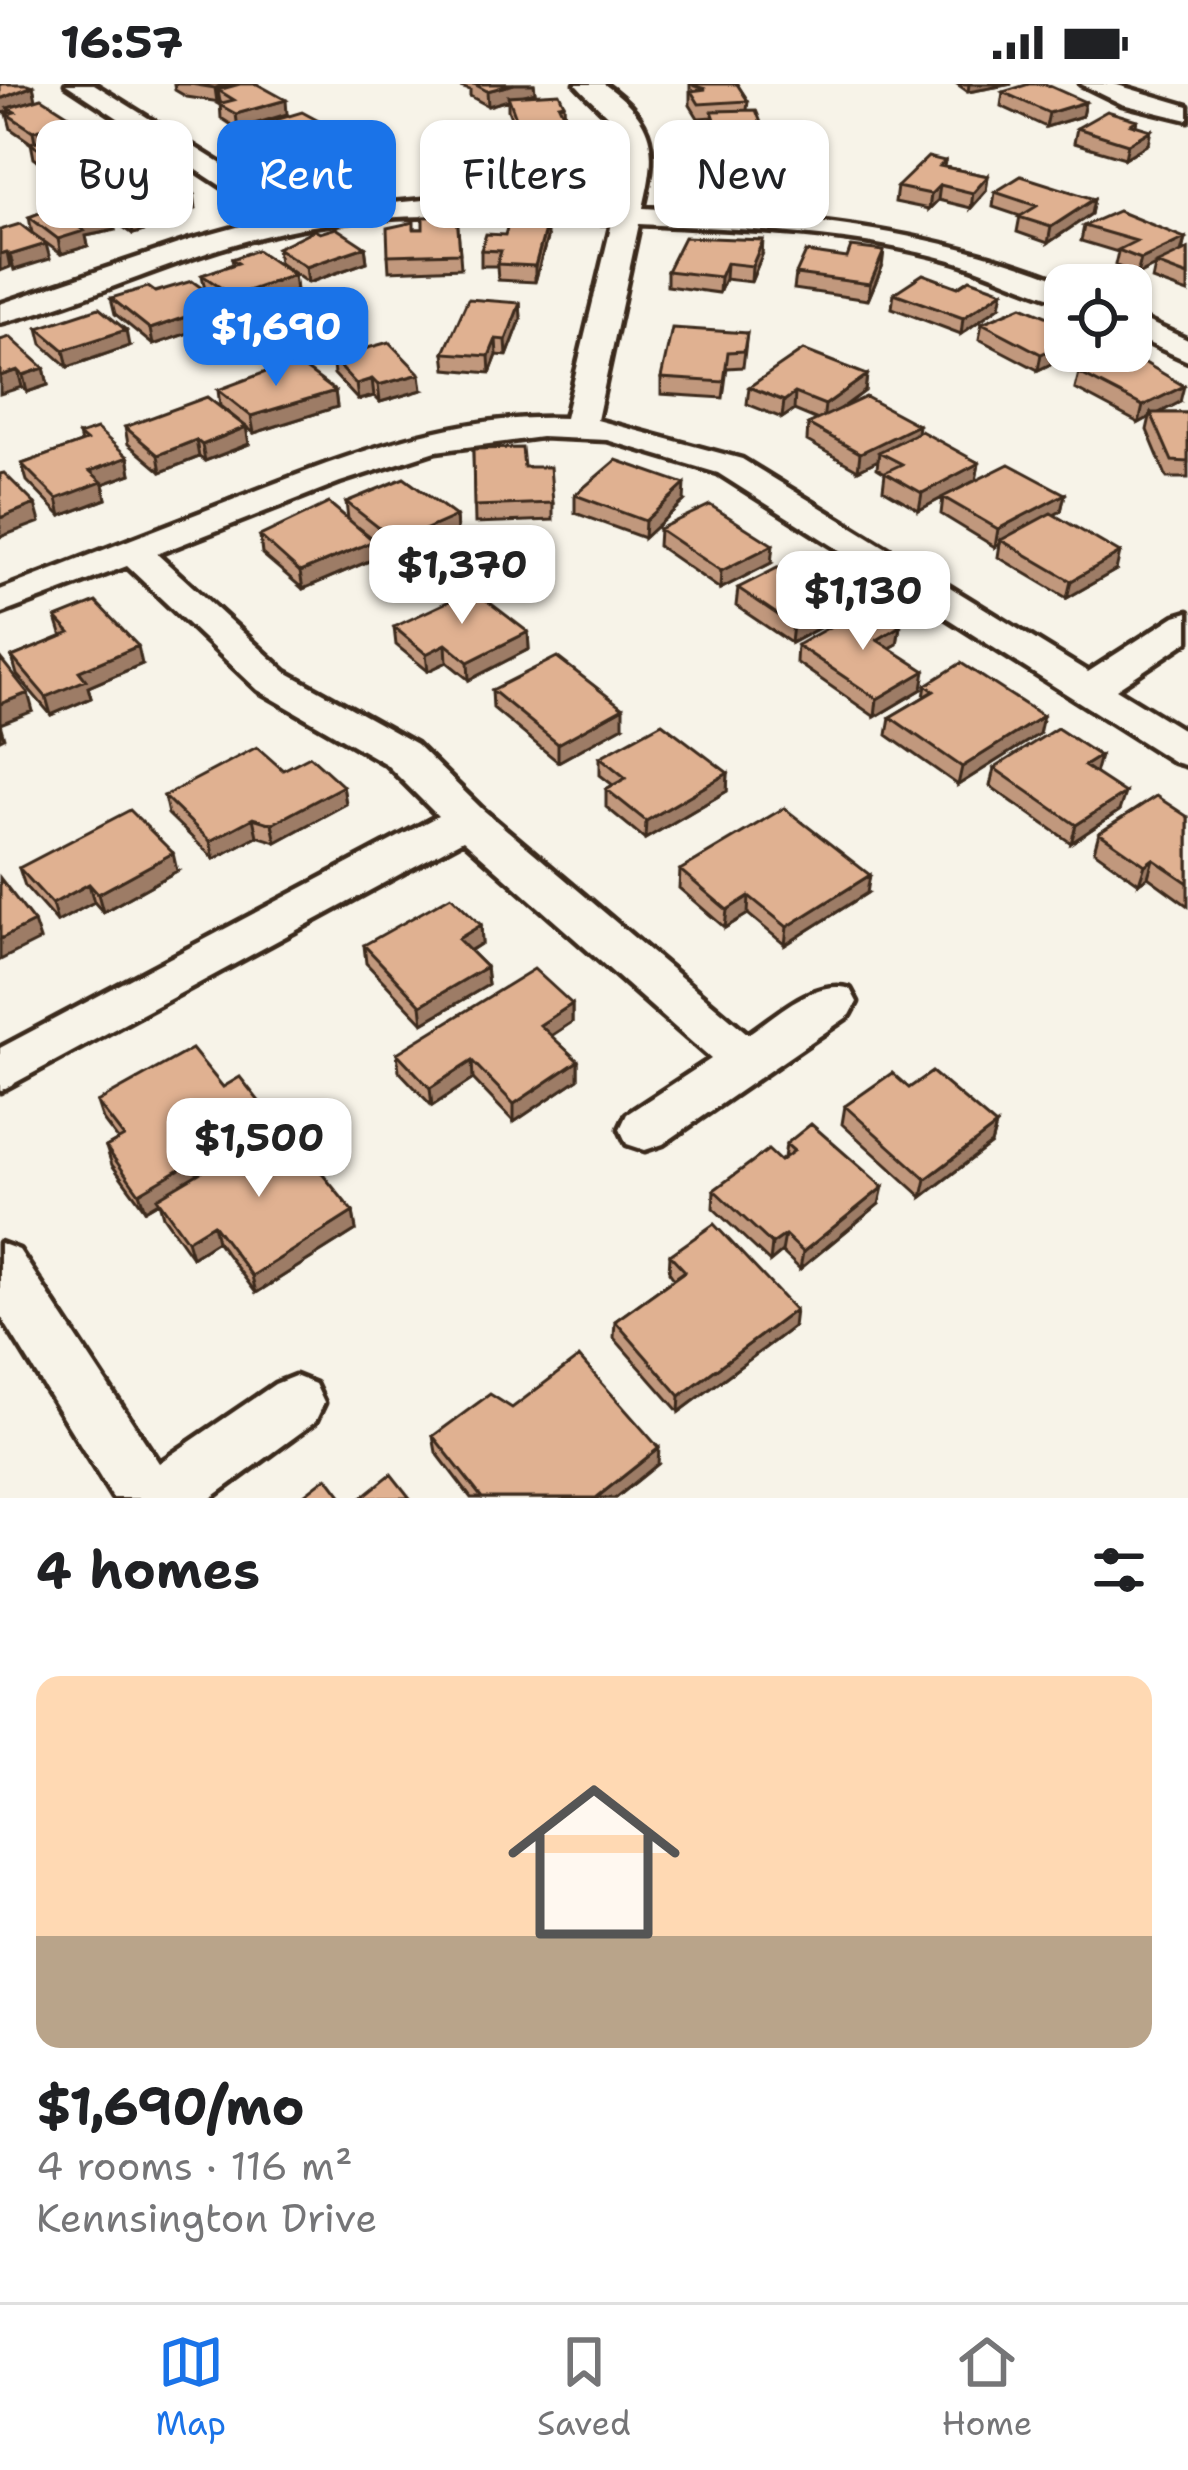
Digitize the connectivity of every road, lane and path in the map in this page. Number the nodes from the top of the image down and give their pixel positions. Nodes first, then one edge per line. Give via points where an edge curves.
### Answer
1 (78, 84) edge
2 (588, 84) edge
3 (1093, 84) edge
4 (1188, 113) edge
5 (217, 172) edge
6 (630, 203) edge
7 (630, 215) edge
8 (273, 228) edge
9 (624, 228) edge
10 (1044, 284) edge
11 (0, 314) edge
12 (1152, 334) edge
13 (1188, 352) edge
14 (580, 426) junction
15 (131, 550) junction
16 (0, 603) edge
17 (1188, 624) edge
18 (1089, 689) junction
19 (1188, 752) edge
20 (467, 819) junction
21 (833, 1002) dead end
22 (746, 1060) junction
23 (0, 1071) edge
24 (645, 1129) dead end
25 (0, 1268) edge
26 (296, 1403) dead end
27 (147, 1498) edge
28 (161, 1498) edge

1 - 5 street
2 - 6 street via 626,112 640,138
3 - 4 street
7 - 10 street via 883,234 951,248
8 - 11 street
9 - 14 street
12 - 13 street
14 - 15 street via 431,442
14 - 18 street via 730,466
15 - 16 street
15 - 20 street via 272,681 401,754
17 - 18 street
18 - 19 street
20 - 22 street
20 - 23 street
21 - 22 street
22 - 24 street
25 - 27 street
26 - 28 street

